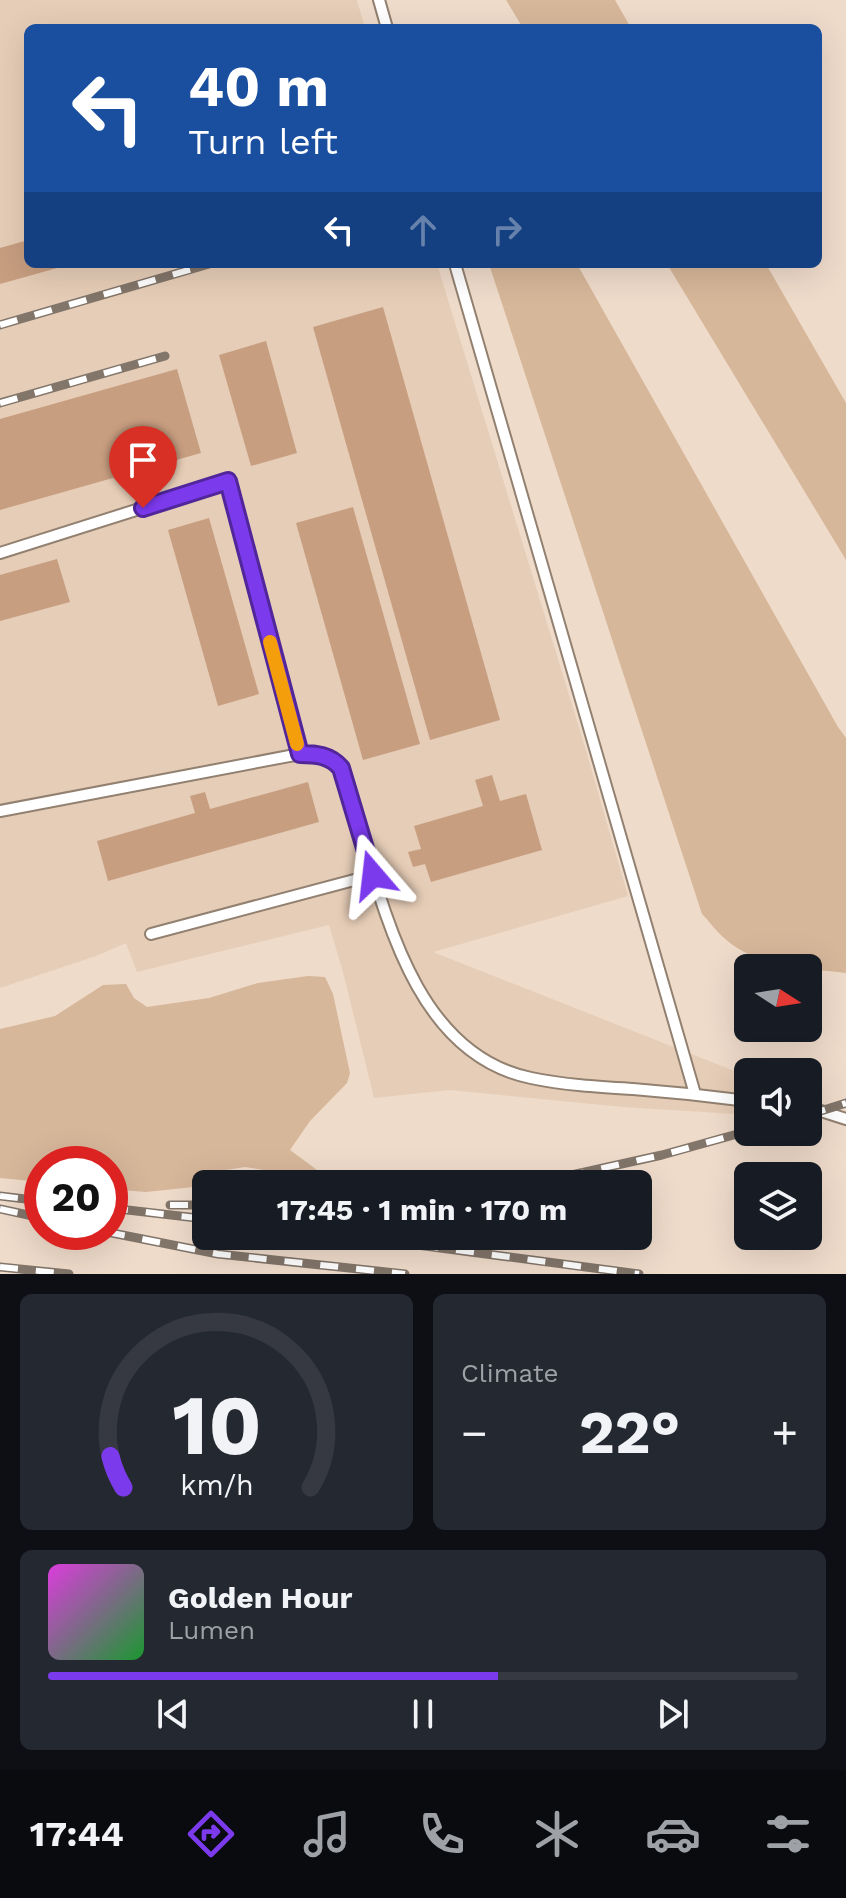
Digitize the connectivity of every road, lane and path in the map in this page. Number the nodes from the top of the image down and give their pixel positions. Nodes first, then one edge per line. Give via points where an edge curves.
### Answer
1 (379, 0) edge
2 (386, 24) edge
3 (456, 268) edge
4 (0, 553) edge
5 (300, 754) junction
6 (0, 811) edge
7 (373, 875) junction
8 (151, 934) dead end
9 (695, 1094) junction
10 (734, 1099) edge
11 (822, 1111) edge
12 (846, 1119) edge

1 - 2 lane
3 - 9 lane
4 - 5 lane via 228,481
5 - 6 lane
5 - 7 lane via 327,757 341,768
7 - 8 lane
7 - 9 lane via 411,974 448,1031 479,1058 527,1078 561,1084
9 - 10 lane
11 - 12 lane

